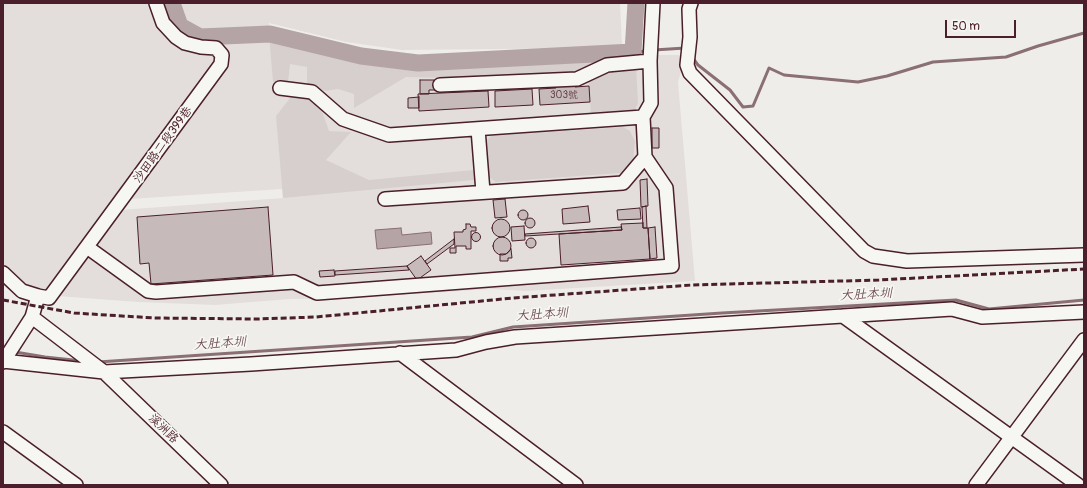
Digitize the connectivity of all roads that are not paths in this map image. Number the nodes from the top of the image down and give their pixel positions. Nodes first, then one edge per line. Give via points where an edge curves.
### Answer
1 (156, 3) edge
2 (653, 3) edge
3 (691, 3) edge
4 (650, 58) junction
5 (440, 85) dead end
6 (280, 88) dead end
7 (643, 118) junction
8 (478, 129) junction
9 (645, 157) junction
10 (483, 192) junction
11 (385, 199) dead end
12 (87, 247) junction
13 (1084, 255) edge
14 (3, 273) edge
15 (38, 296) junction
16 (1084, 312) edge
17 (843, 316) junction
18 (32, 317) junction
19 (1084, 340) edge
20 (400, 353) junction
21 (3, 362) edge
22 (104, 372) junction
23 (3, 432) edge
24 (1010, 437) junction
25 (76, 485) edge
26 (221, 485) edge
27 (576, 485) edge
28 (976, 485) edge
29 (1078, 485) edge

1 - 12 street, 沙田路二段399巷 via 164,23 176,37 185,43 216,48 222,55 221,64
2 - 4 street
3 - 13 street via 687,66 690,73 864,251 873,256 907,261
4 - 5 street via 607,65 577,79
4 - 7 street via 650,103
6 - 8 street via 312,92 343,119 389,135
7 - 8 street
7 - 9 street
8 - 10 street
9 - 10 street via 623,182
9 - 12 street via 666,188 672,266 317,294 294,282 156,292 148,291
10 - 11 street
12 - 15 street, 沙田路二段399巷 via 49,298
14 - 15 street via 22,291
15 - 18 street
16 - 17 street via 982,318 952,309
17 - 20 street via 515,337 456,350
17 - 24 street
18 - 21 street
18 - 22 street, 溪洲路
19 - 24 street
20 - 22 street
20 - 27 street
21 - 22 street
22 - 26 street, 溪洲路
23 - 25 street
24 - 28 street
24 - 29 street

